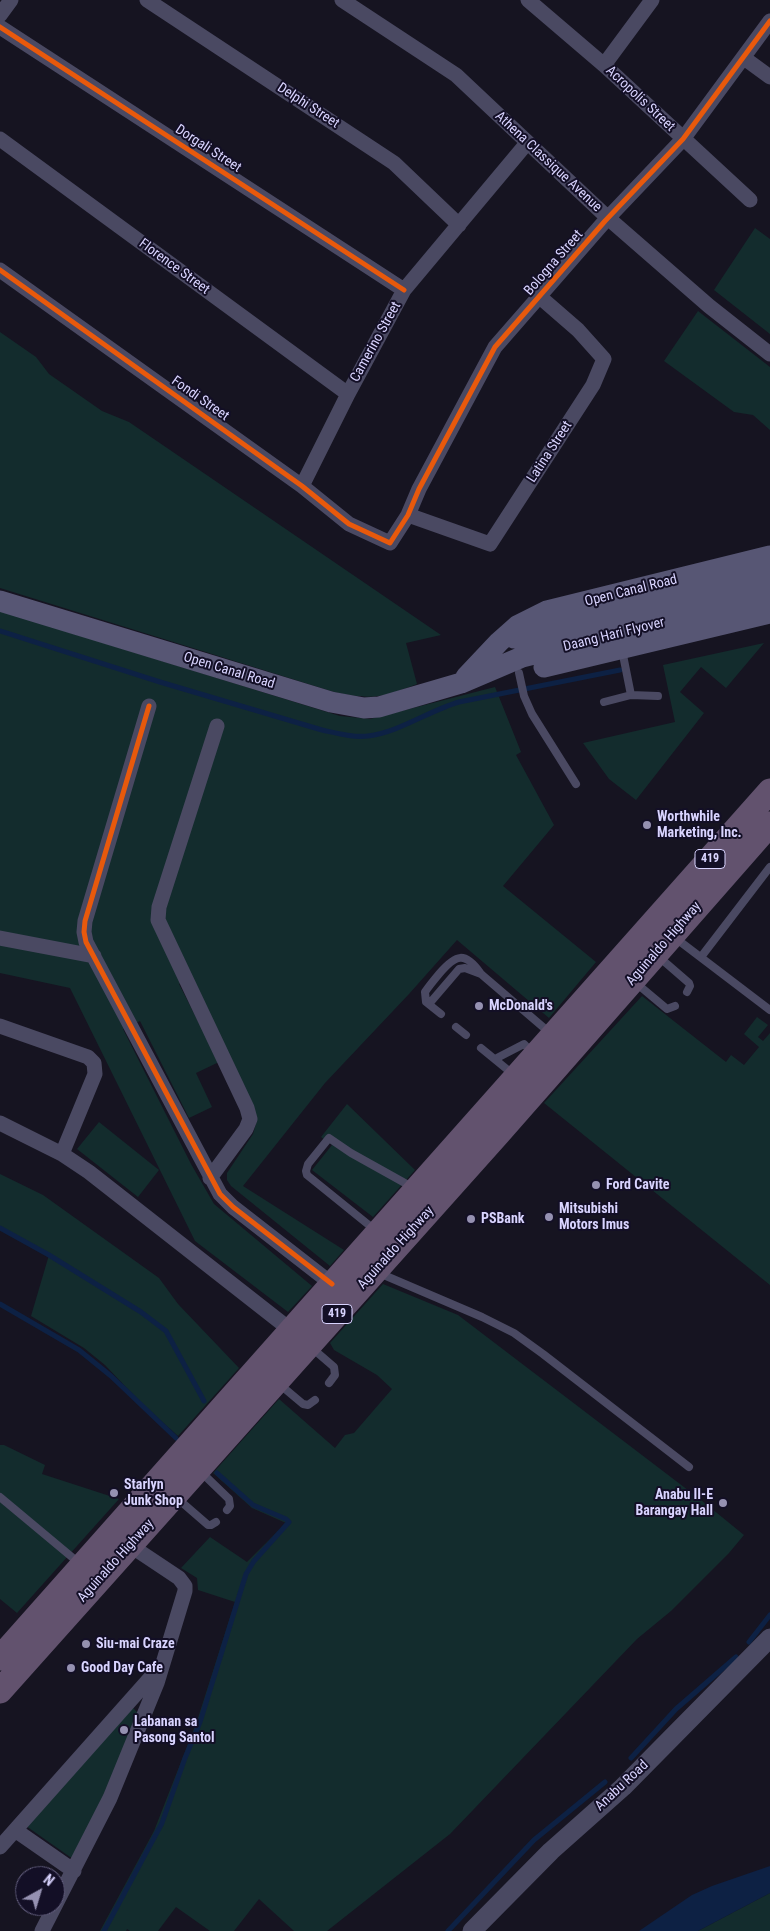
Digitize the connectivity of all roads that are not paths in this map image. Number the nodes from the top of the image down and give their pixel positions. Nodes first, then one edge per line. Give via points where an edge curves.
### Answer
1 (11, 0) edge
2 (147, 0) edge
3 (342, 0) edge
4 (528, 0) edge
5 (652, 0) edge
6 (0, 15) edge
7 (770, 21) edge
8 (0, 27) edge
9 (744, 58) junction
10 (604, 65) junction
11 (770, 77) edge
12 (0, 139) edge
13 (682, 139) junction
14 (527, 144) junction
15 (750, 200) dead end
16 (608, 218) junction
17 (459, 224) junction
18 (0, 270) edge
19 (404, 290) junction
20 (540, 297) junction
21 (770, 354) edge
22 (348, 394) junction
23 (302, 486) junction
24 (408, 515) junction
25 (390, 543) joint
26 (770, 556) edge
27 (761, 577) edge
28 (760, 598) edge
29 (0, 601) edge
30 (770, 613) edge
31 (499, 642) junction
32 (622, 648) junction
33 (520, 678) junction
34 (461, 683) junction
35 (631, 696) junction
36 (658, 696) dead end
37 (604, 702) dead end
38 (149, 706) dead end
39 (217, 726) dead end
40 (576, 784) dead end
41 (768, 796) edge
42 (770, 824) edge
43 (770, 867) edge
44 (663, 929) junction
45 (0, 938) edge
46 (656, 954) junction
47 (94, 956) junction
48 (700, 957) junction
49 (481, 974) junction
50 (632, 980) junction
51 (687, 992) dead end
52 (429, 1004) junction
53 (675, 1006) dead end
54 (770, 1010) edge
55 (441, 1014) dead end
56 (0, 1026) edge
57 (456, 1027) dead end
58 (466, 1035) dead end
59 (562, 1043) junction
60 (528, 1047) dead end
61 (481, 1048) dead end
62 (494, 1059) junction
63 (516, 1077) junction
64 (0, 1123) edge
65 (62, 1154) junction
66 (210, 1178) junction
67 (416, 1190) junction
68 (378, 1233) junction
69 (375, 1272) junction
70 (332, 1284) junction
71 (300, 1338) junction
72 (276, 1382) junction
73 (329, 1384) dead end
74 (315, 1400) dead end
75 (689, 1468) dead end
76 (198, 1470) junction
77 (175, 1496) junction
78 (0, 1497) edge
79 (227, 1510) dead end
80 (216, 1522) dead end
81 (120, 1539) junction
82 (82, 1566) junction
83 (770, 1638) edge
84 (0, 1658) edge
85 (164, 1663) junction
86 (0, 1691) edge
87 (15, 1830) junction
88 (0, 1847) edge
89 (74, 1871) junction
90 (42, 1931) edge
91 (472, 1931) edge

1 - 6 street
2 - 17 street, Delphi Street via 394,163
3 - 14 street, Athena Classique Avenue via 456,75
4 - 10 street, Acropolis Street
5 - 10 street
7 - 9 street, Bologna Street
8 - 19 street, Dorgali Street
9 - 11 street
9 - 13 street, Bologna Street
10 - 13 street, Acropolis Street
12 - 22 street, Florence Street
13 - 15 street, Acropolis Street
13 - 16 street, Bologna Street
14 - 16 street, Athena Classique Avenue
14 - 17 street, Camerino Street
16 - 20 street, Bologna Street
16 - 21 street, Athena Classique Avenue
17 - 19 street, Camerino Street
18 - 23 street, Fondi Street
19 - 22 street, Camerino Street
20 - 24 street, Bologna Street via 495,347
20 - 24 street, Latina Street via 578,330 604,359 593,385 490,544
22 - 23 street, Camerino Street
23 - 25 street, Fondi Street via 349,524
24 - 25 street, Bologna Street
26 - 31 main road, Open Canal Road via 547,612 517,626
27 - 31 main road, Daang Hari Flyover
28 - 34 main road, Daang Hari Flyover via 522,657
29 - 34 main road, Open Canal Road via 347,706 379,707
30 - 32 main road
31 - 34 main road, Open Canal Road
32 - 33 main road
32 - 35 lane
33 - 34 main road
33 - 40 lane via 524,696 538,726
35 - 36 lane
35 - 37 lane
38 - 47 street via 85,921 86,942
39 - 66 street via 159,907 158,920 250,1119
41 - 44 highway, Aguinaldo Highway / 419
42 - 44 highway, Aguinaldo Highway / 419
43 - 48 lane
44 - 46 highway, Aguinaldo Highway / 419
44 - 48 lane
44 - 59 highway, Aguinaldo Highway / 419
45 - 47 street
46 - 50 highway, Aguinaldo Highway / 419
46 - 51 lane via 689,983
47 - 66 street
48 - 54 lane
49 - 52 lane via 459,969
49 - 52 lane via 473,962 454,958 425,992 424,1000
49 - 59 lane
50 - 53 lane via 667,1009
50 - 59 highway, Aguinaldo Highway / 419
52 - 55 lane
56 - 65 street via 88,1056 94,1063 95,1074
57 - 58 lane
59 - 63 highway, Aguinaldo Highway / 419
59 - 69 highway, Aguinaldo Highway / 419
60 - 62 lane via 524,1044
61 - 62 lane
62 - 63 lane
63 - 67 highway, Aguinaldo Highway / 419
64 - 65 street
65 - 71 street
66 - 70 street via 226,1200
67 - 68 highway, Aguinaldo Highway / 419
67 - 68 lane via 329,1138 308,1164 308,1175
68 - 70 highway, Aguinaldo Highway / 419
69 - 71 highway, Aguinaldo Highway / 419
69 - 75 lane via 514,1333
70 - 71 highway, Aguinaldo Highway / 419
71 - 72 highway, Aguinaldo Highway / 419
71 - 73 lane via 334,1367 335,1375
71 - 81 highway, Aguinaldo Highway / 419
72 - 74 lane via 303,1404 308,1405
72 - 76 highway, Aguinaldo Highway / 419
76 - 77 highway, Aguinaldo Highway / 419
76 - 79 lane via 230,1499
77 - 80 lane via 208,1525
77 - 81 highway, Aguinaldo Highway / 419
78 - 82 lane
81 - 82 highway, Aguinaldo Highway / 419
81 - 85 street via 179,1578 185,1586
81 - 86 highway, Aguinaldo Highway / 419
82 - 84 highway, Aguinaldo Highway / 419
83 - 91 street, Anabu Road via 628,1782 551,1851
85 - 87 street
85 - 89 street via 105,1810
87 - 88 street
87 - 89 street
89 - 90 street

